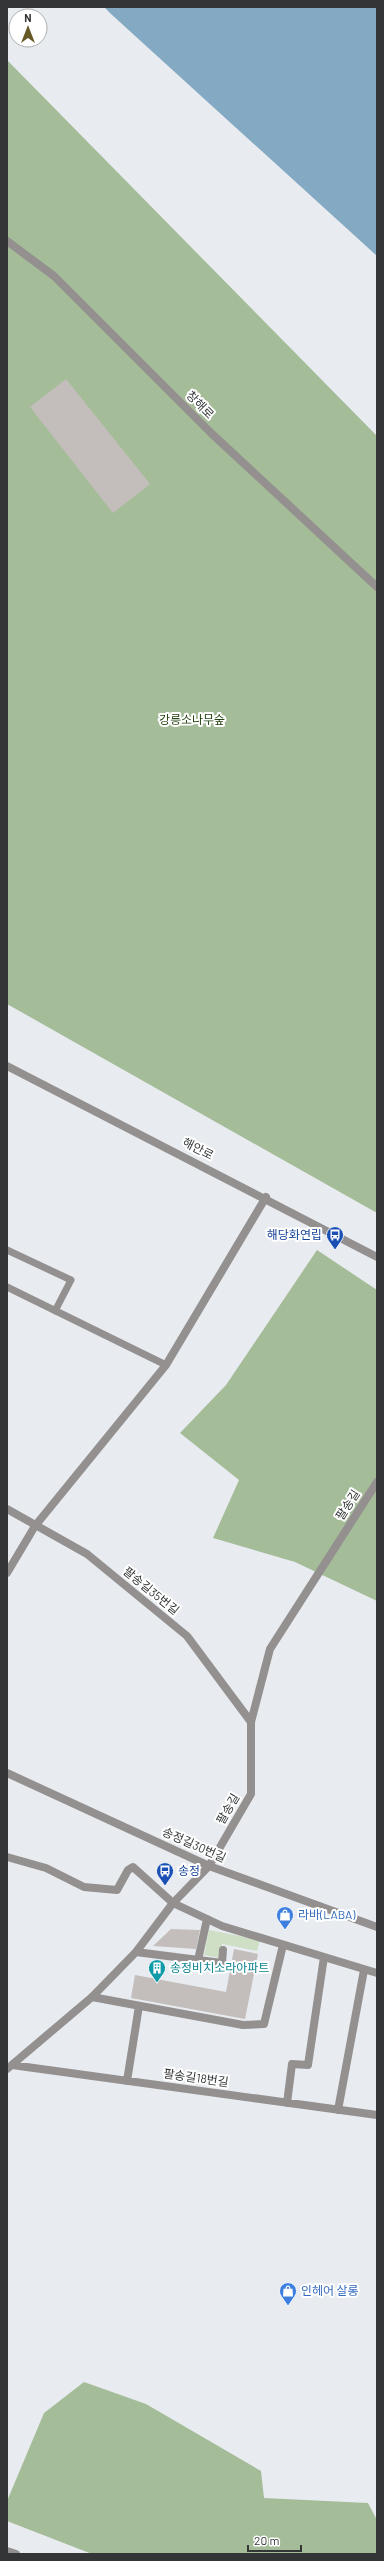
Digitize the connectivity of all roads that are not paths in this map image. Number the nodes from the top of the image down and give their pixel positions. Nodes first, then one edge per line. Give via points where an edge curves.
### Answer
1 (7, 241) edge
2 (377, 587) edge
3 (7, 1066) edge
4 (266, 1197) junction
5 (7, 1250) edge
6 (377, 1256) edge
7 (7, 1287) edge
8 (55, 1311) junction
9 (166, 1365) junction
10 (377, 1482) edge
11 (7, 1510) edge
12 (35, 1526) junction
13 (7, 1573) edge
14 (251, 1722) junction
15 (7, 1773) edge
16 (7, 1857) edge
17 (209, 1866) junction
18 (173, 1903) junction
19 (207, 1919) junction
20 (377, 1927) edge
21 (283, 1945) junction
22 (224, 1950) dead end
23 (136, 1952) junction
24 (324, 1957) junction
25 (198, 1960) junction
26 (364, 1970) junction
27 (377, 1974) edge
28 (92, 1997) junction
29 (138, 2006) junction
30 (10, 2067) edge
31 (127, 2081) junction
32 (287, 2103) junction
33 (338, 2110) junction
34 (377, 2115) edge
35 (7, 2551) edge
36 (16, 2554) edge

1 - 2 street, 창해로 via 54,276 211,433
3 - 4 street, 해안로
4 - 6 street, 해안로
4 - 9 street
5 - 8 lane via 71,1280
7 - 8 lane
8 - 9 lane
9 - 12 street
10 - 14 street, 팔송길 via 270,1649
11 - 12 street, 팔송길35번길
12 - 13 street
12 - 14 street, 팔송길35번길 via 87,1554 187,1636
14 - 17 street, 팔송길 via 251,1794
15 - 17 street, 송정길30번길
16 - 18 street via 46,1868 84,1887 117,1890 128,1870 133,1867
17 - 18 street, 팔송길
17 - 20 street, 송정길30번길
18 - 19 street
18 - 23 street, 팔송길
19 - 21 street
19 - 25 street
21 - 24 street
21 - 29 street via 264,2024 243,2025
22 - 25 street via 222,1962
23 - 25 street
23 - 28 street, 팔송길
24 - 26 street
24 - 32 street via 308,2065 292,2064
26 - 27 street
26 - 33 street
28 - 29 street
28 - 30 street, 팔송길
29 - 31 street
30 - 31 street, 팔송길18번길
31 - 32 street, 팔송길18번길
32 - 33 street, 팔송길18번길
33 - 34 street, 팔송길18번길
35 - 36 street

